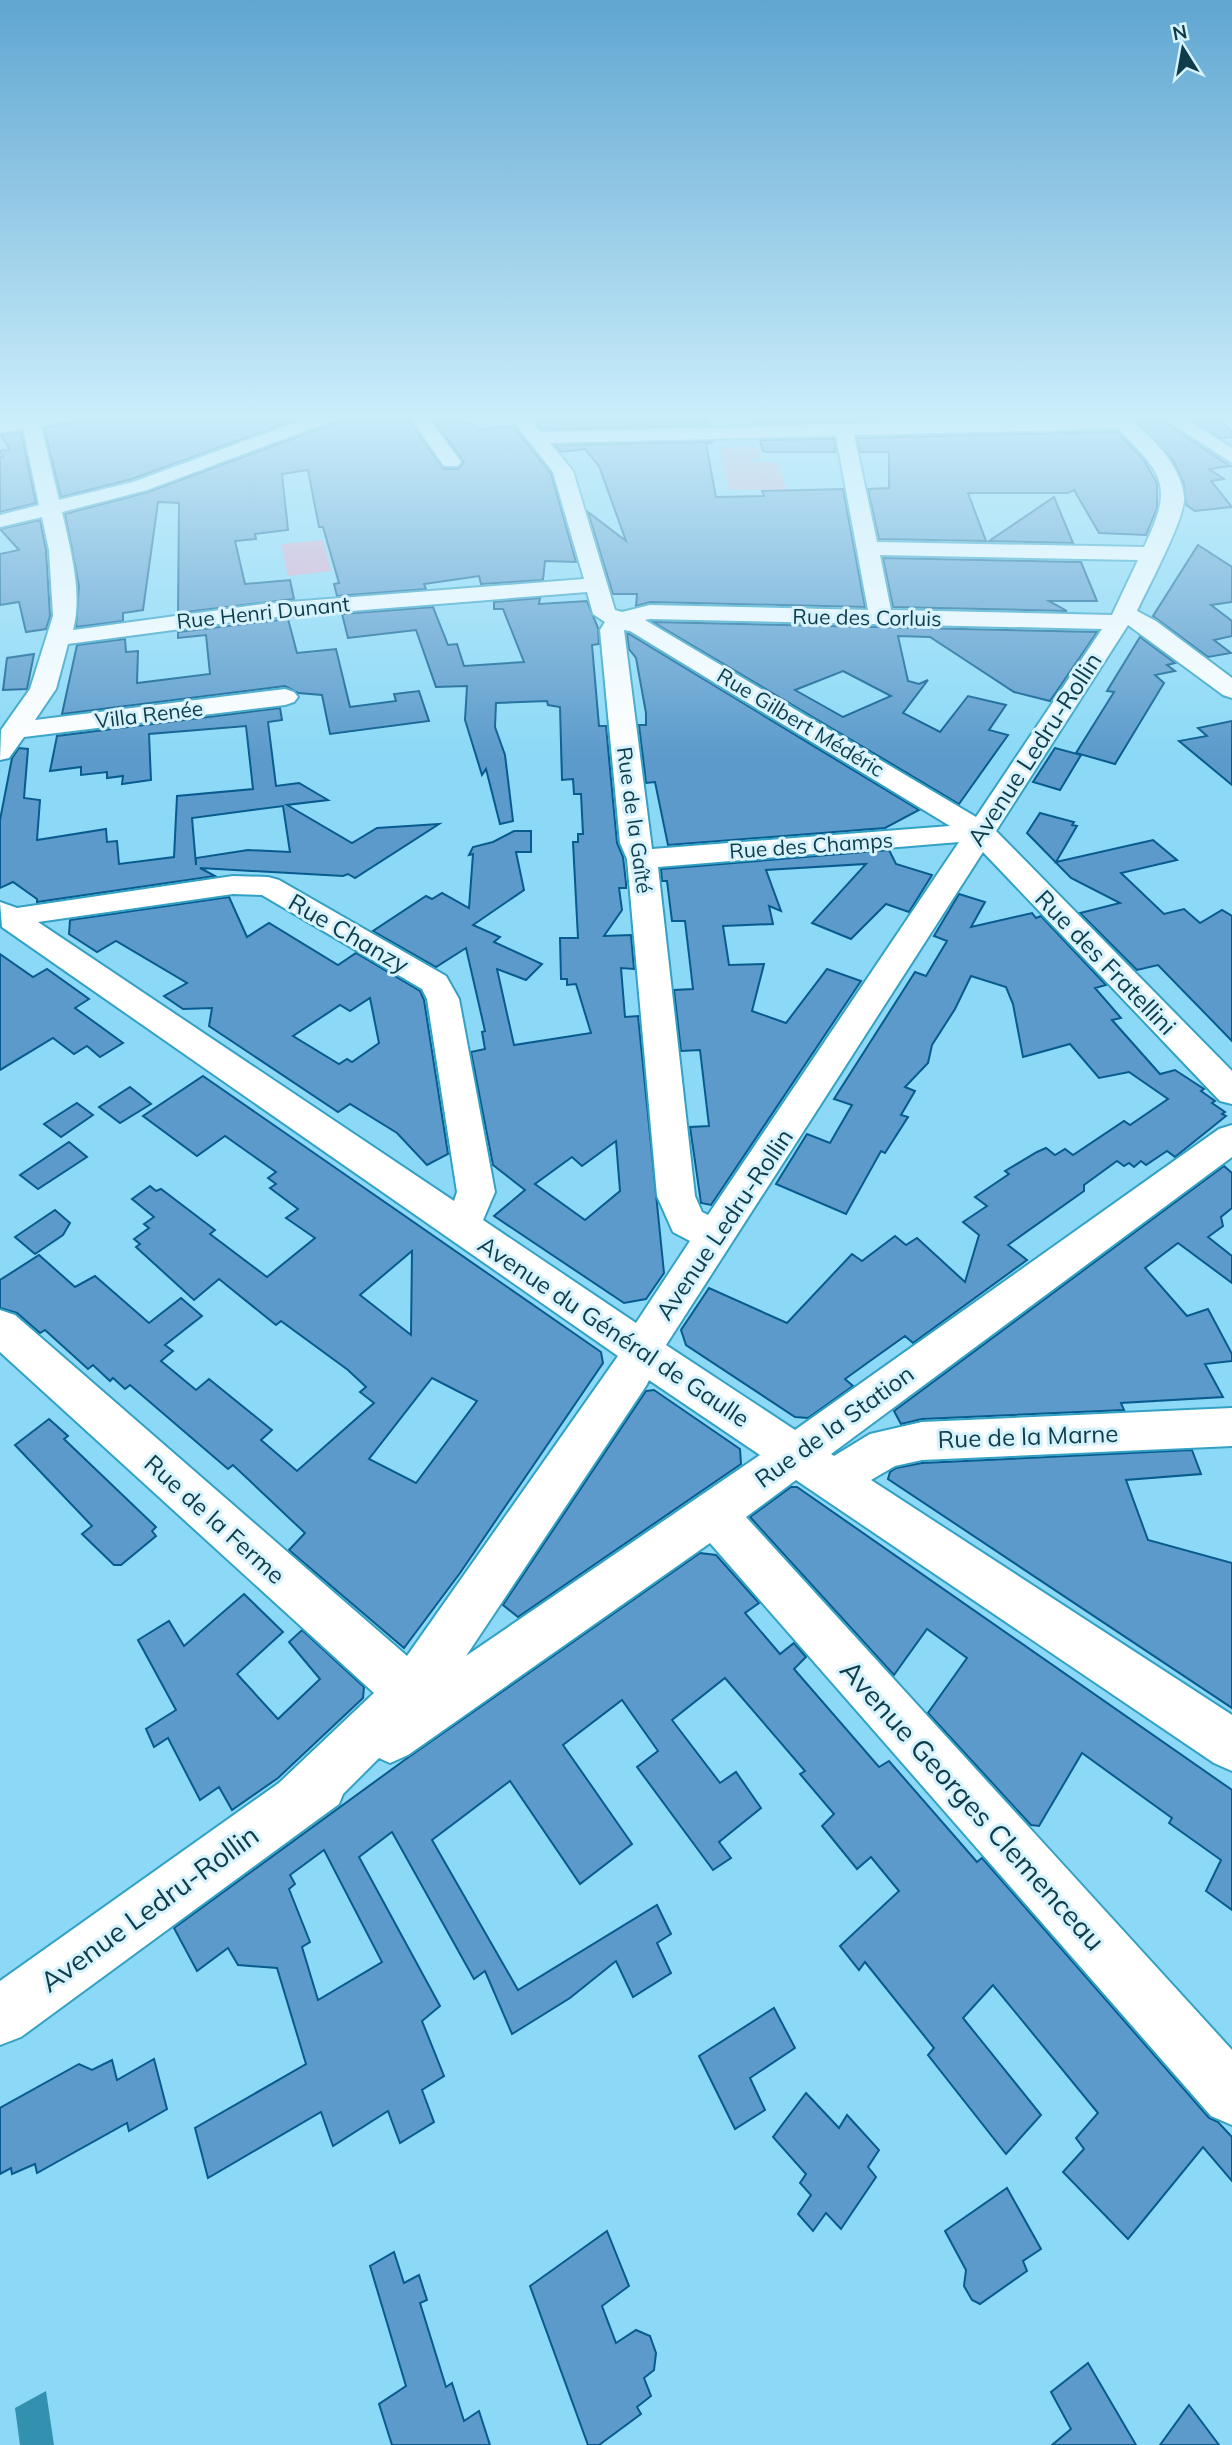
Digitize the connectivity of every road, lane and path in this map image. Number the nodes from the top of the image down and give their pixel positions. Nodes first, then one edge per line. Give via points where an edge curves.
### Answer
1 (56, 530) edge
2 (580, 530) edge
3 (864, 530) edge
4 (1162, 530) edge
5 (869, 548) junction
6 (1149, 554) junction
7 (595, 585) junction
8 (881, 617) junction
9 (1121, 618) junction
10 (618, 620) junction
11 (58, 638) junction
12 (1232, 664) edge
13 (1205, 669) junction
14 (1232, 690) edge
15 (285, 698) dead end
16 (7, 741) edge
17 (980, 832) junction
18 (642, 859) junction
19 (6, 915) edge
20 (1232, 1092) edge
21 (1232, 1138) edge
22 (454, 1223) junction
23 (716, 1236) junction
24 (0, 1327) edge
25 (642, 1350) junction
26 (882, 1391) junction
27 (1232, 1427) edge
28 (922, 1441) junction
29 (795, 1453) junction
30 (834, 1479) junction
31 (714, 1514) junction
32 (422, 1700) junction
33 (1232, 1745) edge
34 (0, 2017) edge
35 (1232, 2095) edge

1 - 11 street via 65,616
2 - 7 street
3 - 5 street
4 - 6 street, Avenue Ledru-Rollin
5 - 6 street
5 - 8 street
6 - 9 street, Avenue Ledru-Rollin
7 - 10 street via 605,614
7 - 11 street, Rue Henri Dunant via 294,607 174,620 94,637
8 - 9 street, Rue des Corluis
8 - 10 street, Rue des Corluis via 650,612
9 - 13 street via 1148,626
9 - 17 street, Avenue Ledru-Rollin
10 - 17 street, Rue Gilbert Médéric via 638,626
10 - 18 street, Rue de la Gaîté via 612,630 634,842
11 - 16 street via 43,689
12 - 13 street
13 - 14 street
15 - 16 street, Villa Renée
17 - 18 street, Rue des Champs
17 - 20 street, Rue des Fratellini
17 - 23 street, Avenue Ledru-Rollin
18 - 23 street, Rue de la Gaîté via 677,1196 687,1223
19 - 22 street, Avenue du Général de Gaulle
19 - 22 street, Rue Chanzy via 233,885 268,886 435,983 443,999 476,1192 470,1210
21 - 26 street, Rue de la Station
22 - 25 street, Avenue du Général de Gaulle
23 - 25 street, Avenue Ledru-Rollin
24 - 32 street, Rue de la Ferme
25 - 29 street, Avenue du Général de Gaulle
25 - 32 street, Avenue Ledru-Rollin
26 - 28 street via 872,1419 878,1428 889,1439
26 - 29 street, Rue de la Station
27 - 28 street, Rue de la Marne
28 - 30 street, Rue de la Marne via 886,1448
29 - 30 street, Avenue du Général de Gaulle
29 - 31 street, Rue de la Station
30 - 33 street, Avenue du Général de Gaulle
31 - 32 street, Rue de la Station
31 - 35 street, Avenue Georges Clemenceau
32 - 34 street, Avenue Ledru-Rollin via 299,1800

